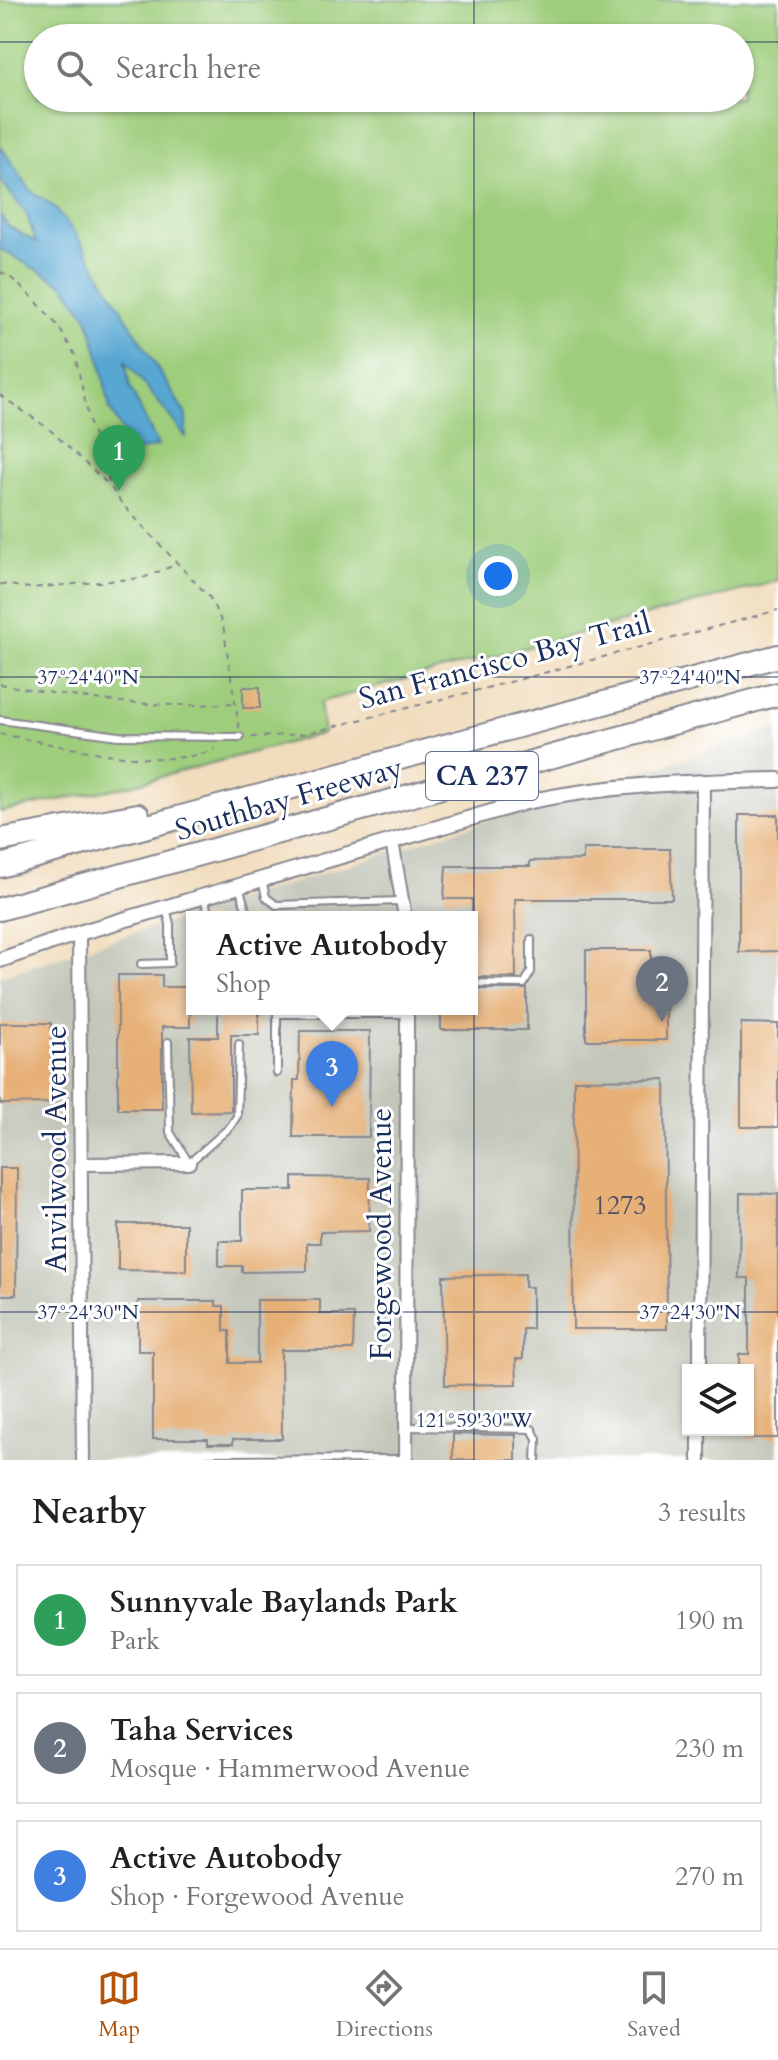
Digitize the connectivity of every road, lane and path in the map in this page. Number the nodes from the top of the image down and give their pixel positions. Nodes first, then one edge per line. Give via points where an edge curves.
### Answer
1 (0, 272) edge
2 (0, 395) edge
3 (111, 487) junction
4 (178, 563) junction
5 (0, 584) edge
6 (778, 610) edge
7 (778, 656) edge
8 (0, 684) edge
9 (778, 694) edge
10 (235, 702) junction
11 (0, 720) edge
12 (0, 734) edge
13 (240, 737) junction
14 (778, 780) edge
15 (703, 781) junction
16 (308, 782) junction
17 (0, 840) edge
18 (392, 841) junction
19 (187, 859) junction
20 (0, 866) edge
21 (262, 879) junction
22 (239, 886) junction
23 (204, 896) junction
24 (404, 901) junction
25 (166, 908) junction
26 (0, 909) edge
27 (208, 911) edge
28 (246, 911) edge
29 (405, 911) edge
30 (0, 925) edge
31 (79, 933) junction
32 (531, 939) dead end
33 (0, 960) edge
34 (141, 964) dead end
35 (478, 983) edge
36 (277, 1015) edge
37 (408, 1015) edge
38 (168, 1042) dead end
39 (239, 1044) dead end
40 (277, 1073) dead end
41 (189, 1163) junction
42 (83, 1164) junction
43 (700, 1364) edge
44 (406, 1427) junction
45 (699, 1436) edge
46 (83, 1460) edge
47 (208, 1460) edge
48 (406, 1460) edge
49 (536, 1460) edge
50 (699, 1460) edge

1 - 3 path via 43,308 75,355 83,400
2 - 3 path via 49,429
3 - 4 path
4 - 5 path via 143,578 30,588
4 - 10 path via 210,598 223,625
6 - 13 path, San Francisco Bay Trail via 304,734
7 - 16 highway, Southbay Freeway / CA 237
8 - 10 path via 118,701
9 - 19 highway, Southbay Freeway / CA 237
10 - 13 path
11 - 13 lane via 119,736
12 - 13 path, San Francisco Bay Trail via 95,754 146,757 207,752
14 - 15 street
15 - 18 street via 571,792
15 - 43 street
16 - 17 highway
16 - 20 highway, Southbay Freeway / CA 237
18 - 21 street
18 - 24 street
19 - 26 highway, Southbay Freeway / CA 237
19 - 30 highway
21 - 22 street
21 - 24 lane via 266,897 276,905
22 - 23 street
22 - 28 lane
23 - 25 street
23 - 27 lane
24 - 29 street
25 - 31 street
25 - 34 lane via 170,963
31 - 33 street
31 - 42 street, Anvilwood Avenue
32 - 35 lane via 531,972 524,984
36 - 40 lane
37 - 44 street, Forgewood Avenue
38 - 41 lane via 170,1132
39 - 41 lane via 237,1116
41 - 42 street
42 - 46 street, Anvilwood Avenue
44 - 48 street, Forgewood Avenue
44 - 49 lane via 532,1429
45 - 50 street
47 - 48 lane

